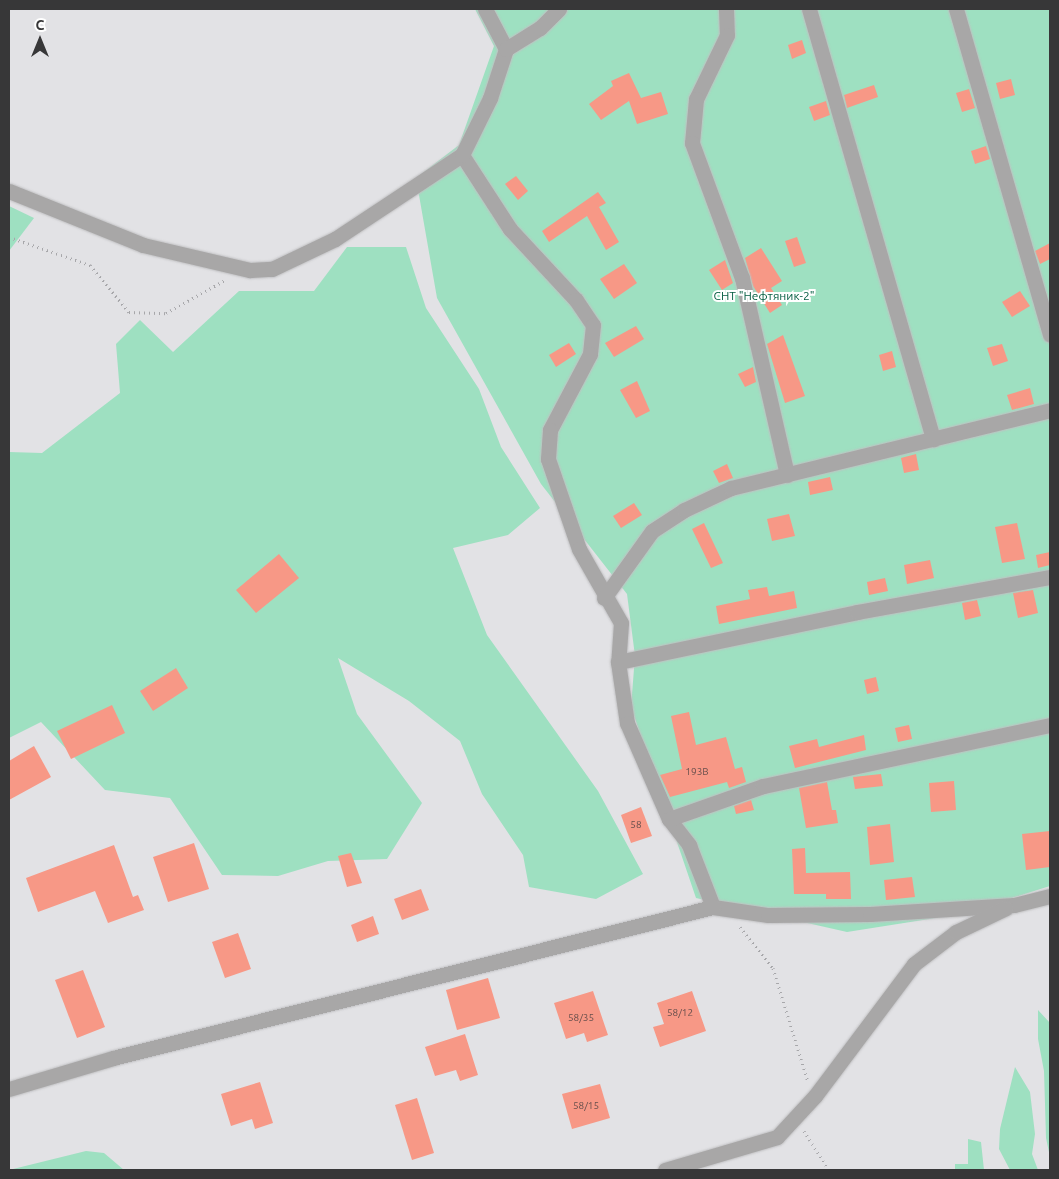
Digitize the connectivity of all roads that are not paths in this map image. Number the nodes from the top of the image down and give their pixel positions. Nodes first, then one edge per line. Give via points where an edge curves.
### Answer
1 (485, 9) edge
2 (559, 9) edge
3 (726, 9) edge
4 (810, 9) edge
5 (956, 9) edge
6 (506, 49) junction
7 (462, 155) junction
8 (9, 191) edge
9 (1050, 335) edge
10 (1050, 410) edge
11 (933, 440) junction
12 (787, 475) junction
13 (1050, 577) edge
14 (604, 598) junction
15 (618, 662) junction
16 (1050, 725) edge
17 (669, 819) junction
18 (1050, 896) edge
19 (1014, 904) junction
20 (714, 907) junction
21 (9, 1089) edge
22 (665, 1170) edge

1 - 6 street
2 - 6 street via 540,28
3 - 12 street via 727,35 696,99 692,143 742,278
4 - 11 street
5 - 9 street
6 - 7 street via 490,98
7 - 8 street via 335,239 272,269 245,269 143,245
7 - 14 street via 510,229 576,300 593,325 590,354 550,430 548,459 579,549
10 - 11 street
11 - 12 street
12 - 14 street via 731,488 684,510 652,531
13 - 15 street via 858,612
14 - 15 street via 621,623
15 - 17 street via 627,723
16 - 17 street via 763,786
17 - 20 street via 689,845
18 - 19 street
19 - 20 street via 870,914 768,915
19 - 22 street via 956,932 914,964 815,1096 777,1137
20 - 21 street via 113,1058

